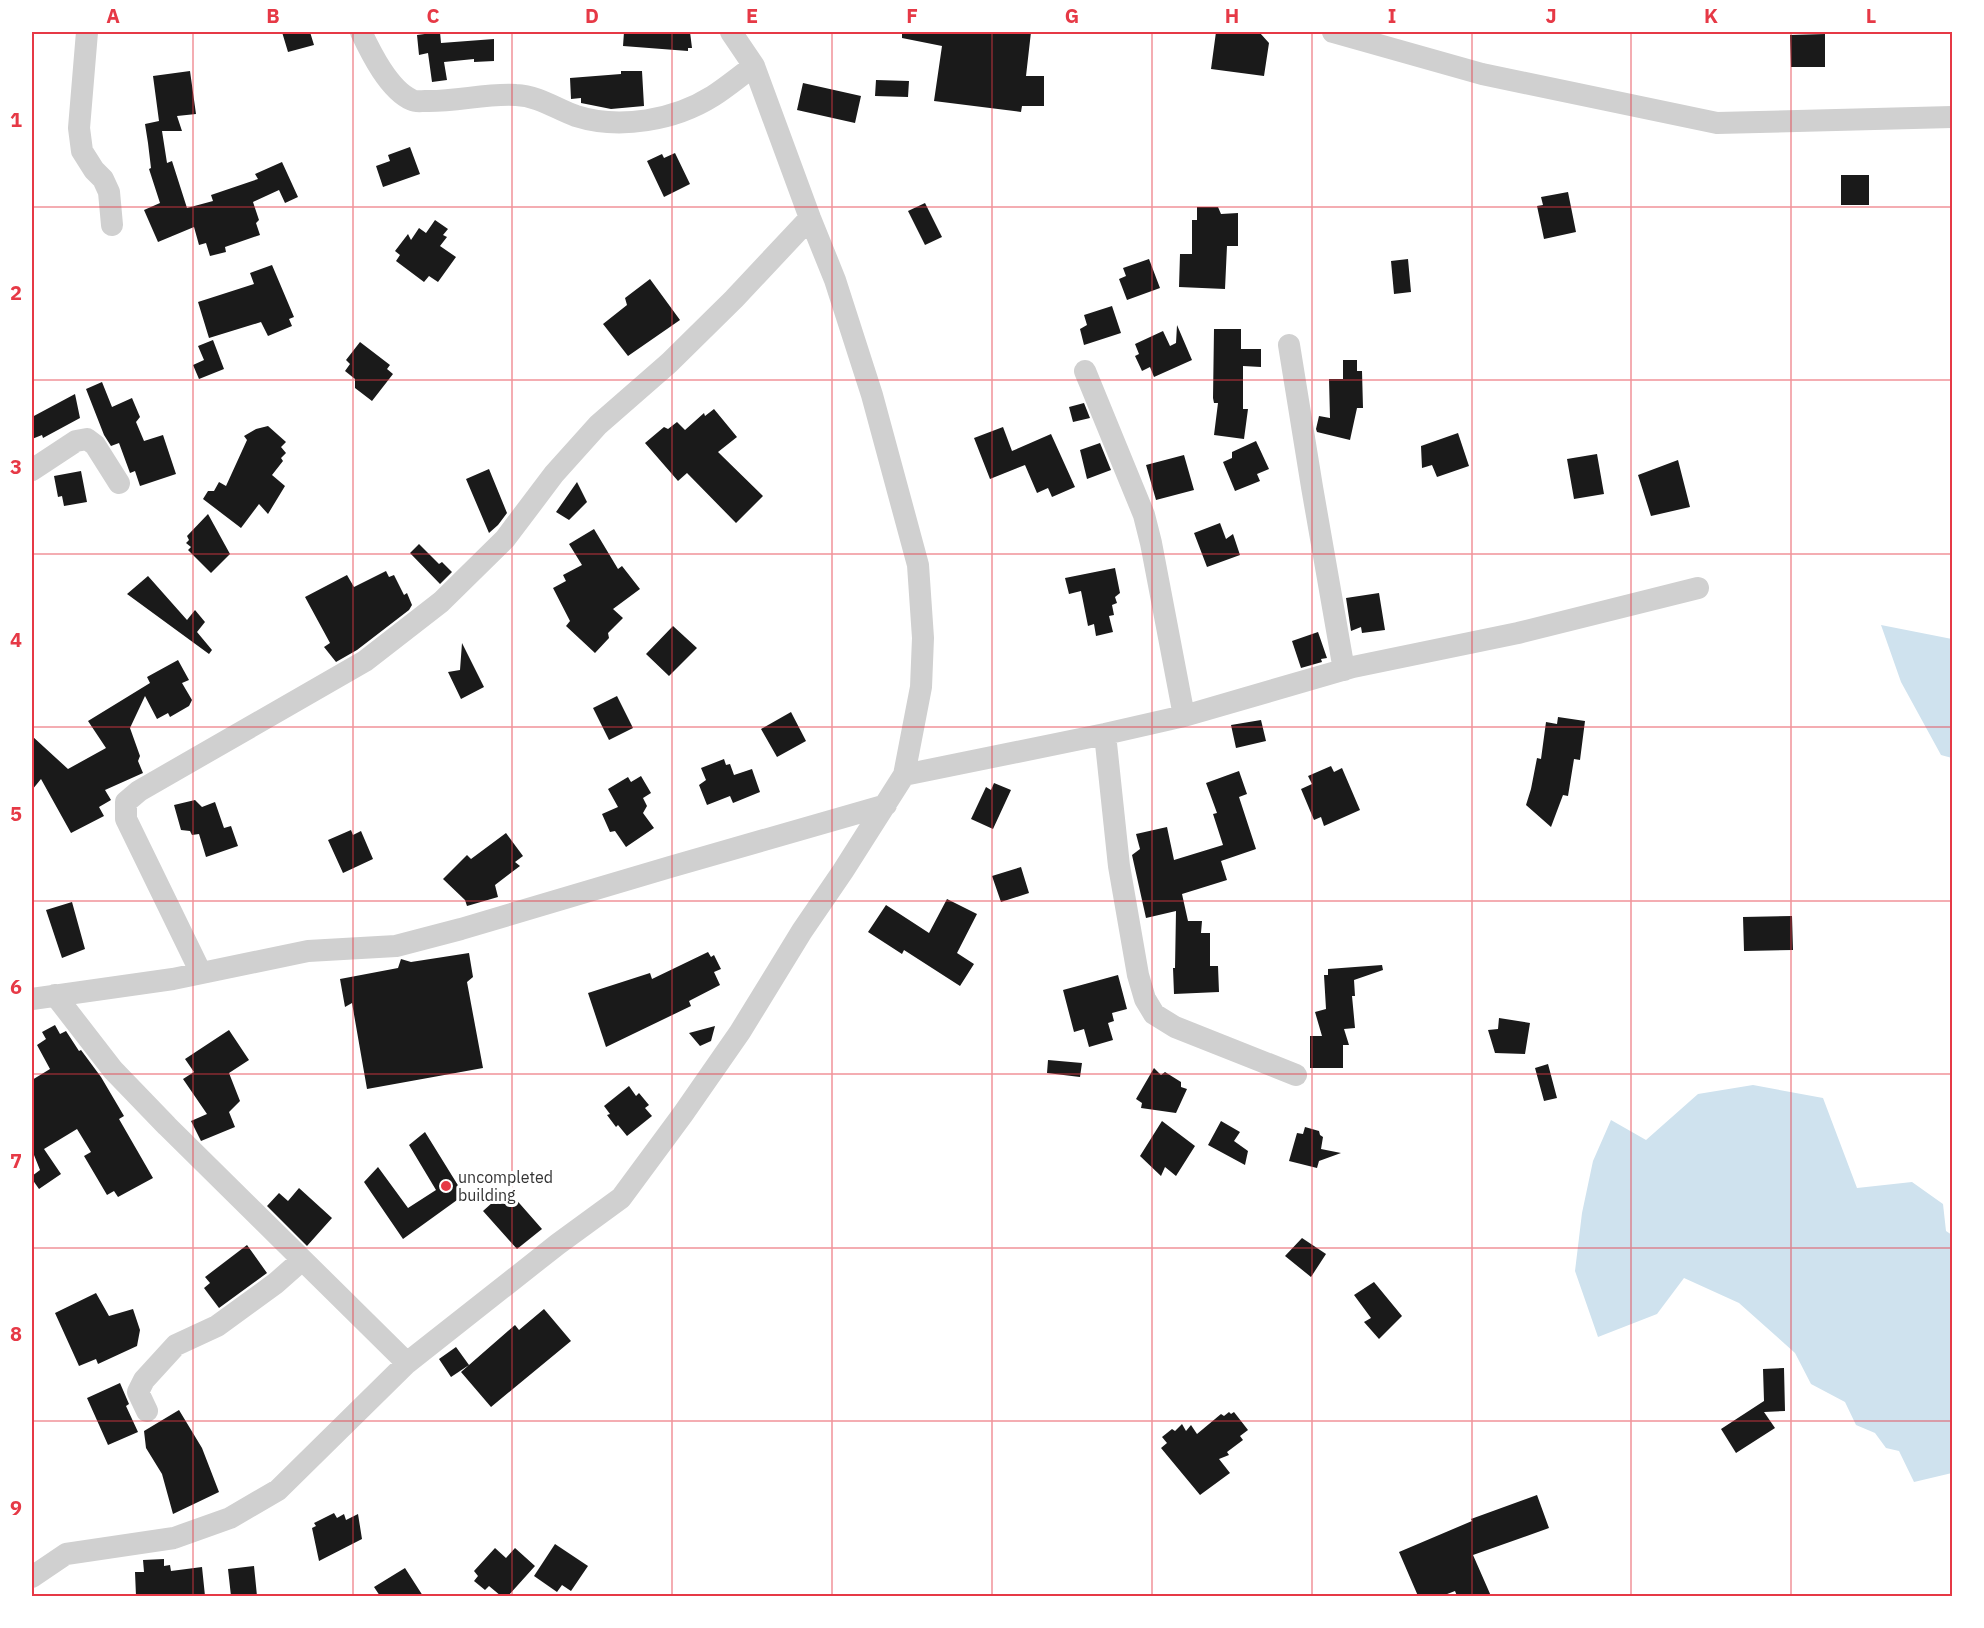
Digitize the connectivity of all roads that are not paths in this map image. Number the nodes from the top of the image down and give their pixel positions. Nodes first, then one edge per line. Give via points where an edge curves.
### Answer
1 (87, 32) edge
2 (361, 32) edge
3 (731, 32) edge
4 (1333, 32) edge
5 (754, 66) junction
6 (1953, 117) edge
7 (810, 218) junction
8 (112, 225) dead end
9 (1289, 345) dead end
10 (1085, 371) dead end
11 (32, 470) edge
12 (119, 483) dead end
13 (1698, 588) dead end
14 (1344, 670) junction
15 (1184, 716) junction
16 (1105, 734) junction
17 (904, 775) junction
18 (886, 805) junction
19 (201, 973) junction
20 (55, 995) junction
21 (32, 999) edge
22 (1296, 1075) dead end
23 (302, 1260) junction
24 (407, 1363) junction
25 (147, 1411) dead end
26 (32, 1577) edge

1 - 8 street via 79,128 82,151 109,192
2 - 5 street via 394,88 413,101 517,94 546,101 577,116 610,122 679,113 712,97
3 - 5 street
4 - 6 street via 1482,74 1718,123
5 - 7 street
7 - 17 street via 835,280 872,395 918,565 923,638 921,687
7 - 19 street via 669,363 598,425 554,474 505,539 441,602 365,661 126,802 126,819
9 - 14 street
10 - 15 street via 1144,515
11 - 12 street via 76,441 87,439
13 - 14 street via 1518,633
14 - 15 street
15 - 16 street
16 - 17 street
16 - 22 street via 1119,866 1145,999 1154,1014 1175,1027
17 - 18 street
18 - 19 street via 396,946 308,951
18 - 24 street via 740,1032 621,1198
19 - 20 street
20 - 21 street
20 - 23 street via 113,1070
23 - 24 street
23 - 25 street via 217,1326 176,1345 138,1392
24 - 26 street via 278,1490 230,1518 174,1538 66,1554

